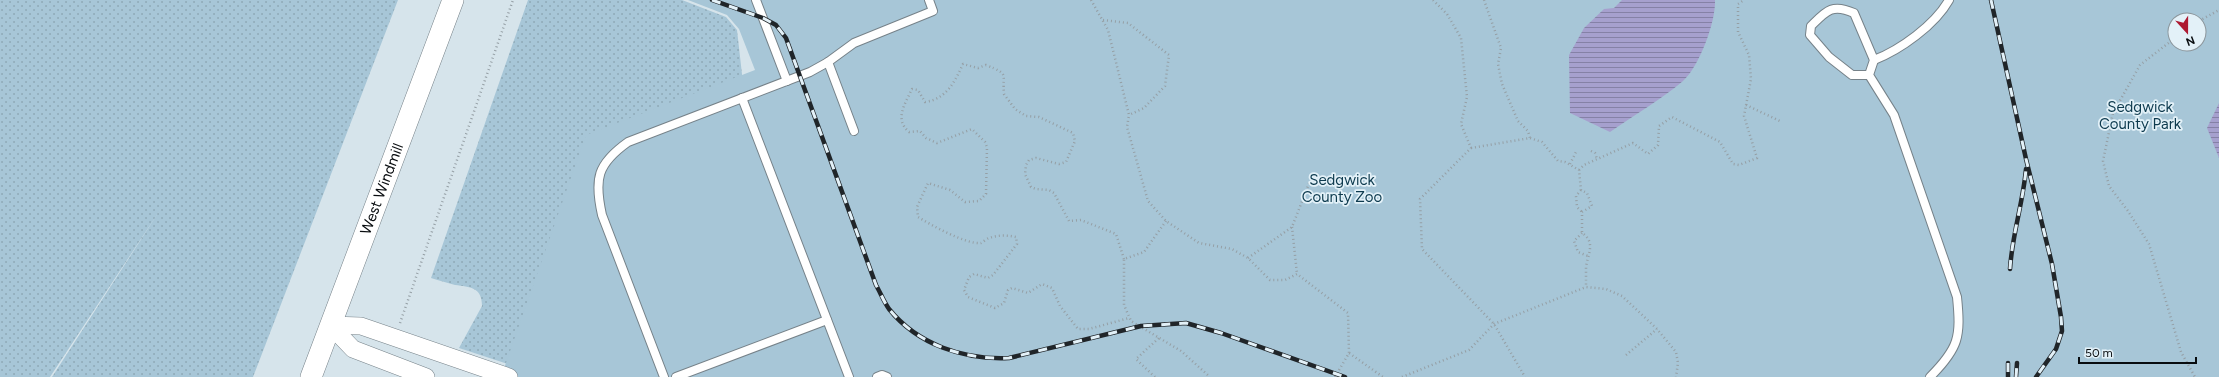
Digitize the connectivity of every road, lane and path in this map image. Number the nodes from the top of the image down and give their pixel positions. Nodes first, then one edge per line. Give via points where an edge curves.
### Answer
1 (453, 0) edge
2 (513, 0) edge
3 (756, 0) edge
4 (929, 0) edge
5 (1091, 0) edge
6 (1434, 0) edge
7 (1484, 0) edge
8 (1744, 0) edge
9 (1949, 0) edge
10 (2219, 10) edge
11 (2207, 17) edge
12 (1103, 20) junction
13 (2167, 44) edge
14 (1874, 60) junction
15 (828, 62) junction
16 (1869, 75) junction
17 (787, 81) junction
18 (742, 98) junction
19 (1746, 105) junction
20 (1129, 115) junction
21 (1782, 122) dead end
22 (854, 131) dead end
23 (1530, 138) junction
24 (1470, 148) junction
25 (1577, 150) dead end
26 (1591, 151) dead end
27 (1597, 159) junction
28 (1570, 164) junction
29 (1580, 170) junction
30 (1310, 181) dead end
31 (1581, 190) junction
32 (1582, 212) junction
33 (1166, 221) junction
34 (1292, 227) junction
35 (1582, 233) junction
36 (1588, 256) junction
37 (1248, 258) junction
38 (1124, 259) junction
39 (1297, 274) junction
40 (1586, 287) junction
41 (1129, 318) junction
42 (827, 320) junction
43 (1494, 324) junction
44 (330, 325) junction
45 (1656, 329) junction
46 (395, 337) junction
47 (1160, 337) junction
48 (1349, 353) junction
49 (1626, 355) dead end
50 (311, 377) edge
51 (426, 377) edge
52 (509, 377) edge
53 (664, 377) edge
54 (676, 377) edge
55 (849, 377) edge
56 (877, 377) edge
57 (887, 377) edge
58 (1155, 377) edge
59 (1210, 377) edge
60 (1334, 377) edge
61 (1383, 377) edge
62 (1402, 377) edge
63 (1525, 377) edge
64 (1676, 377) edge
65 (1930, 377) edge
66 (2195, 377) edge

1 - 44 street, West Windmill
2 - 46 path
3 - 17 lane
4 - 15 lane via 934,11 854,43
5 - 12 path
6 - 24 path via 1461,38 1467,97 1461,124
7 - 23 path via 1501,48 1498,64 1502,84 1518,121 1528,131
8 - 19 path via 1738,4 1738,32 1750,63 1751,79
9 - 14 lane via 1934,20 1889,54
10 - 11 path
12 - 20 path via 1108,30
12 - 20 path via 1128,23 1169,55 1164,86 1144,108
13 - 66 path via 2140,66 2113,113 2103,160 2109,186 2149,244 2181,352
14 - 16 lane
14 - 16 lane via 1854,13 1841,8 1827,10 1811,26 1810,35 1829,57 1852,75
15 - 17 lane
15 - 22 lane
16 - 65 lane via 1894,115 1958,297 1958,340 1948,359
17 - 18 lane
18 - 42 lane
18 - 53 lane via 628,142 607,159 599,175 597,193 602,215
19 - 21 path
19 - 27 path via 1744,116 1757,158 1739,165 1733,164 1720,142 1672,117 1659,126 1658,145 1648,154 1633,143
20 - 33 path via 1127,127 1148,201
23 - 24 path
23 - 28 path via 1542,142 1558,161
24 - 43 path via 1420,199 1422,249
25 - 28 path
26 - 27 path
27 - 29 path via 1584,165
28 - 29 path
29 - 31 path
30 - 34 path
31 - 32 path via 1576,196 1577,207
31 - 32 path via 1587,193 1592,206
32 - 35 path
33 - 37 path via 1199,243 1232,249
33 - 38 path via 1144,252
34 - 37 path
34 - 39 path
35 - 36 path via 1587,236 1591,250
35 - 36 path via 1574,241 1578,252
36 - 40 path
37 - 39 path via 1270,280 1285,280
38 - 41 path via 1122,292
38 - 41 path via 1116,234 1081,220 1070,221 1054,193 1031,187 1025,174 1029,160 1036,158 1059,164 1066,162 1075,141 1073,133 1039,116 1026,116 1015,109 1004,94 1003,72 986,65 978,68 963,64 952,87 931,101 925,102 918,90 912,90 900,117 903,127 909,132 920,131 926,138 937,143 972,129 987,147 986,194 979,201 965,202 950,190 928,183 917,207 918,217 928,224 980,243 1007,235 1016,237 1017,244 994,275 988,278 974,274 969,277 964,290 968,297 995,308 1004,303 1008,290 1012,288 1028,293 1042,284 1052,288 1060,306 1078,328 1089,329
39 - 48 path via 1348,313
40 - 43 path
40 - 45 path via 1606,289 1622,296
41 - 47 path
42 - 54 lane
42 - 55 lane
43 - 62 path via 1469,350
43 - 63 path
44 - 46 street via 361,326
44 - 50 street, West Windmill
44 - 51 street via 353,349
45 - 49 path
45 - 64 path via 1676,352
46 - 52 street
47 - 58 path via 1136,359
47 - 59 path via 1181,351
48 - 60 path
48 - 61 path
56 - 57 lane

